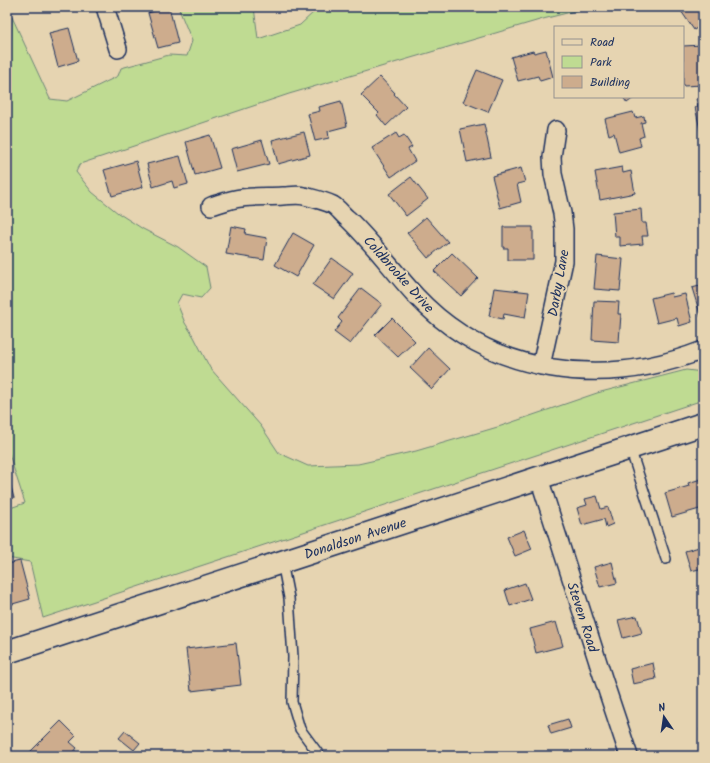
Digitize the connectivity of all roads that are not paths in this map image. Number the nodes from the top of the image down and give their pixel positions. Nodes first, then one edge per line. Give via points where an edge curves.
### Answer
1 (105, 7) edge
2 (118, 49) dead end
3 (556, 130) dead end
4 (212, 206) dead end
5 (703, 350) edge
6 (541, 366) junction
7 (703, 424) edge
8 (630, 448) junction
9 (540, 478) junction
10 (666, 559) dead end
11 (282, 562) junction
12 (7, 652) edge
13 (320, 756) edge
14 (629, 756) edge

1 - 2 street
3 - 6 street, Darby Lane via 552,157 553,174 562,213 565,250
4 - 6 street, Coldbrooke Drive via 240,198 303,195 333,205 380,253 416,296 457,331 483,346
5 - 6 street, Coldbrooke Drive via 643,368 608,372 570,371
7 - 8 main road, Donaldson Avenue
8 - 9 main road, Donaldson Avenue
8 - 10 lane
9 - 11 main road, Donaldson Avenue
9 - 14 street, Steven Road
11 - 12 main road, Donaldson Avenue
11 - 13 lane via 289,598 293,657 292,702 300,729

